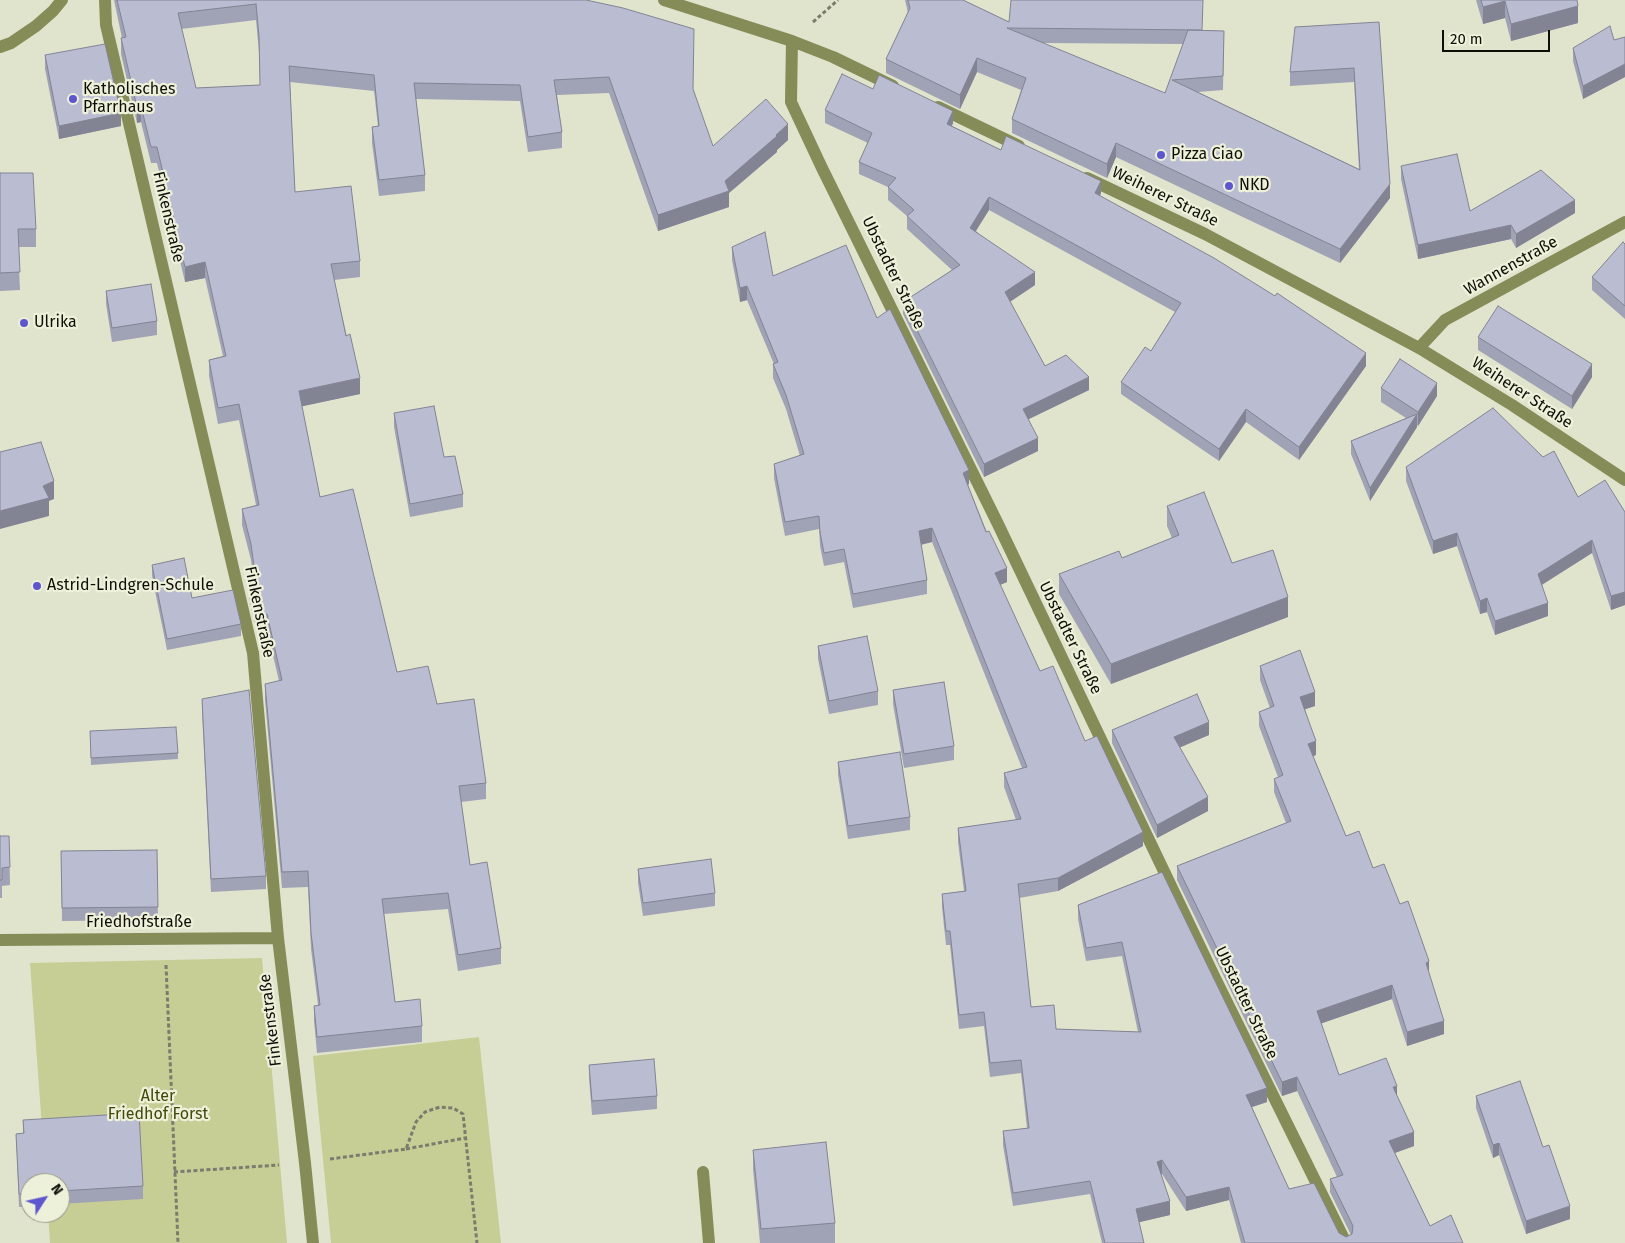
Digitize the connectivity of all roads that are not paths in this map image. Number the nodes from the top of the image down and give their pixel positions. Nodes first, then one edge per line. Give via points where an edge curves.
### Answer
1 (62, 0) edge
2 (105, 0) edge
3 (664, 0) edge
4 (792, 41) junction
5 (0, 47) edge
6 (907, 92) edge
7 (924, 100) edge
8 (1030, 151) edge
9 (1074, 171) edge
10 (1625, 222) edge
11 (1419, 348) junction
12 (1625, 480) edge
13 (278, 938) junction
14 (0, 940) edge
15 (703, 1172) dead end
16 (313, 1243) edge
17 (709, 1243) edge
18 (1346, 1243) edge

1 - 5 street via 36,26
2 - 13 street, Finkenstraße via 106,25 253,653
3 - 4 street
4 - 6 street
4 - 18 street, Ubstadter Straße via 791,102
7 - 8 street
9 - 11 street, Weiherer Straße via 1205,234
10 - 11 street, Wannenstraße via 1445,320
11 - 12 street, Weiherer Straße
13 - 14 street, Friedhofstraße
13 - 16 street, Finkenstraße
15 - 17 street

